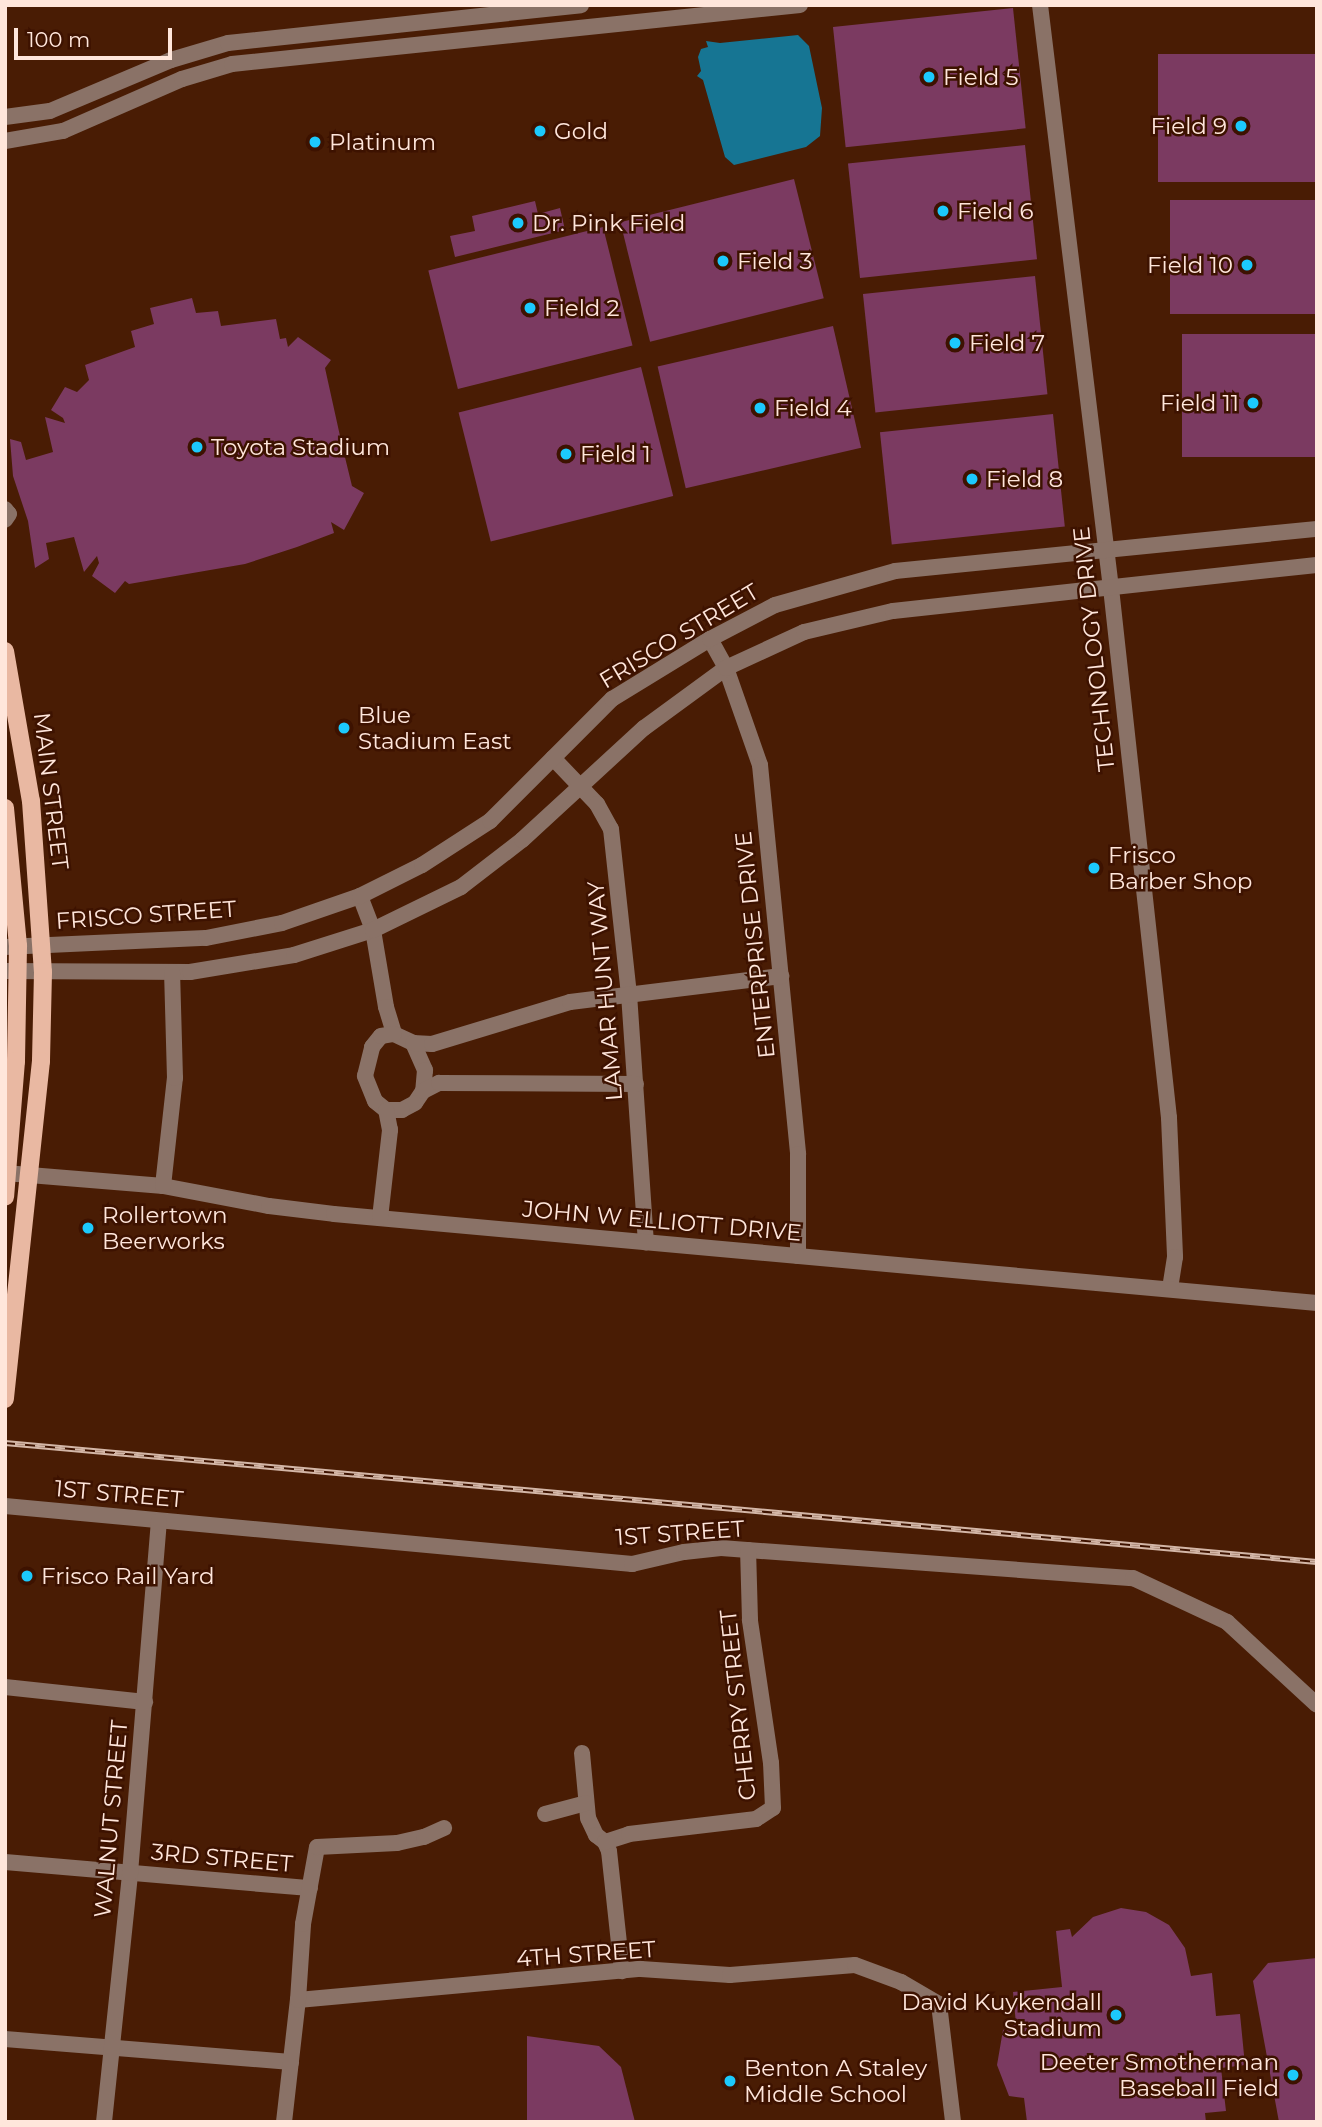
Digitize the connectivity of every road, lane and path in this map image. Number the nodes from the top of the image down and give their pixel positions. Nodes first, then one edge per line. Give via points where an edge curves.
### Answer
1 (581, 5) edge
2 (800, 5) edge
3 (1040, 5) edge
4 (5, 117) edge
5 (5, 141) edge
6 (1317, 529) edge
7 (1107, 552) junction
8 (1317, 565) edge
9 (1111, 588) junction
10 (710, 639) junction
11 (5, 651) edge
12 (726, 668) junction
13 (553, 758) junction
14 (580, 786) junction
15 (5, 808) edge
16 (360, 896) junction
17 (373, 930) junction
18 (42, 945) junction
19 (12, 946) edge
20 (12, 971) edge
21 (43, 972) junction
22 (172, 972) junction
23 (781, 976) junction
24 (629, 994) junction
25 (387, 1035) junction
26 (420, 1057) junction
27 (439, 1083) junction
28 (636, 1084) junction
29 (424, 1091) junction
30 (394, 1110) junction
31 (6, 1173) edge
32 (28, 1175) junction
33 (163, 1186) junction
34 (5, 1197) edge
35 (380, 1218) junction
36 (646, 1242) junction
37 (798, 1256) junction
38 (1170, 1289) junction
39 (1317, 1303) edge
40 (5, 1399) edge
41 (5, 1506) edge
42 (159, 1521) junction
43 (748, 1549) junction
44 (5, 1687) edge
45 (145, 1702) junction
46 (1317, 1705) edge
47 (582, 1753) dead end
48 (586, 1802) junction
49 (545, 1815) dead end
50 (443, 1828) dead end
51 (605, 1842) junction
52 (5, 1861) edge
53 (130, 1873) junction
54 (310, 1888) junction
55 (622, 1971) junction
56 (298, 2000) junction
57 (5, 2039) edge
58 (111, 2048) junction
59 (290, 2062) junction
60 (104, 2122) edge
61 (284, 2122) edge
62 (953, 2122) edge

1 - 4 street via 229,43 171,60 50,111
2 - 5 street via 232,64 182,79 63,131
3 - 7 street, TECHNOLOGY DRIVE
6 - 7 street, FRISCO STREET
7 - 9 street, TECHNOLOGY DRIVE
7 - 10 street, FRISCO STREET via 895,571 775,605
8 - 9 street
9 - 12 street via 893,611 804,632
9 - 38 street, TECHNOLOGY DRIVE via 1170,1131 1175,1257
10 - 12 street, ENTERPRISE DRIVE
10 - 13 street, FRISCO STREET via 612,699
11 - 18 main road, MAIN STREET via 31,801
12 - 14 street via 645,728
12 - 23 street, ENTERPRISE DRIVE via 760,765
13 - 14 street, LAMAR HUNT WAY
13 - 16 street, FRISCO STREET via 489,821 422,865
14 - 17 street via 522,840 461,887
14 - 24 street, LAMAR HUNT WAY via 611,829
15 - 19 main road, MAIN STREET
16 - 17 street
16 - 18 street, FRISCO STREET via 282,923 206,938
17 - 22 street via 294,955
17 - 25 street
18 - 19 street, FRISCO STREET
18 - 21 main road, MAIN STREET
19 - 20 main road, MAIN STREET
20 - 21 street
20 - 31 main road, MAIN STREET via 16,1060
21 - 22 street
21 - 32 main road, MAIN STREET via 41,1061
22 - 33 street via 175,1078
23 - 24 street
23 - 37 street, ENTERPRISE DRIVE via 798,1154
24 - 26 street via 570,1002 432,1044
24 - 28 street, LAMAR HUNT WAY
25 - 26 street
25 - 30 street via 372,1047 365,1076 369,1092
26 - 27 street
26 - 29 street
27 - 28 street
27 - 29 street
28 - 36 street, LAMAR HUNT WAY
29 - 30 street via 415,1103
30 - 35 street
31 - 32 street, JOHN W ELLIOTT DRIVE
31 - 34 main road, MAIN STREET
32 - 33 street, JOHN W ELLIOTT DRIVE
32 - 40 main road, MAIN STREET
33 - 35 street, JOHN W ELLIOTT DRIVE via 269,1206
35 - 36 street, JOHN W ELLIOTT DRIVE
36 - 37 street, JOHN W ELLIOTT DRIVE
37 - 38 street, JOHN W ELLIOTT DRIVE
38 - 39 street, JOHN W ELLIOTT DRIVE
41 - 42 street, 1ST STREET
42 - 43 street, 1ST STREET via 632,1564 684,1552
42 - 45 street, WALNUT STREET
43 - 46 street, 1ST STREET via 1133,1578 1227,1622
43 - 51 street, CHERRY STREET via 750,1620 773,1808 756,1819 629,1834
44 - 45 street
45 - 53 street, WALNUT STREET
47 - 48 street
48 - 49 street
48 - 51 street via 596,1835
50 - 54 street, 3RD STREET via 397,1843 317,1847
51 - 55 street via 613,1874
52 - 53 street, 3RD STREET
53 - 54 street, 3RD STREET
53 - 58 street, WALNUT STREET
54 - 56 street
55 - 56 street, 4TH STREET
55 - 62 street, 4TH STREET via 730,1975 855,1965 876,1971 939,2004
56 - 59 street
57 - 58 street
58 - 59 street
58 - 60 street, WALNUT STREET
59 - 61 street

